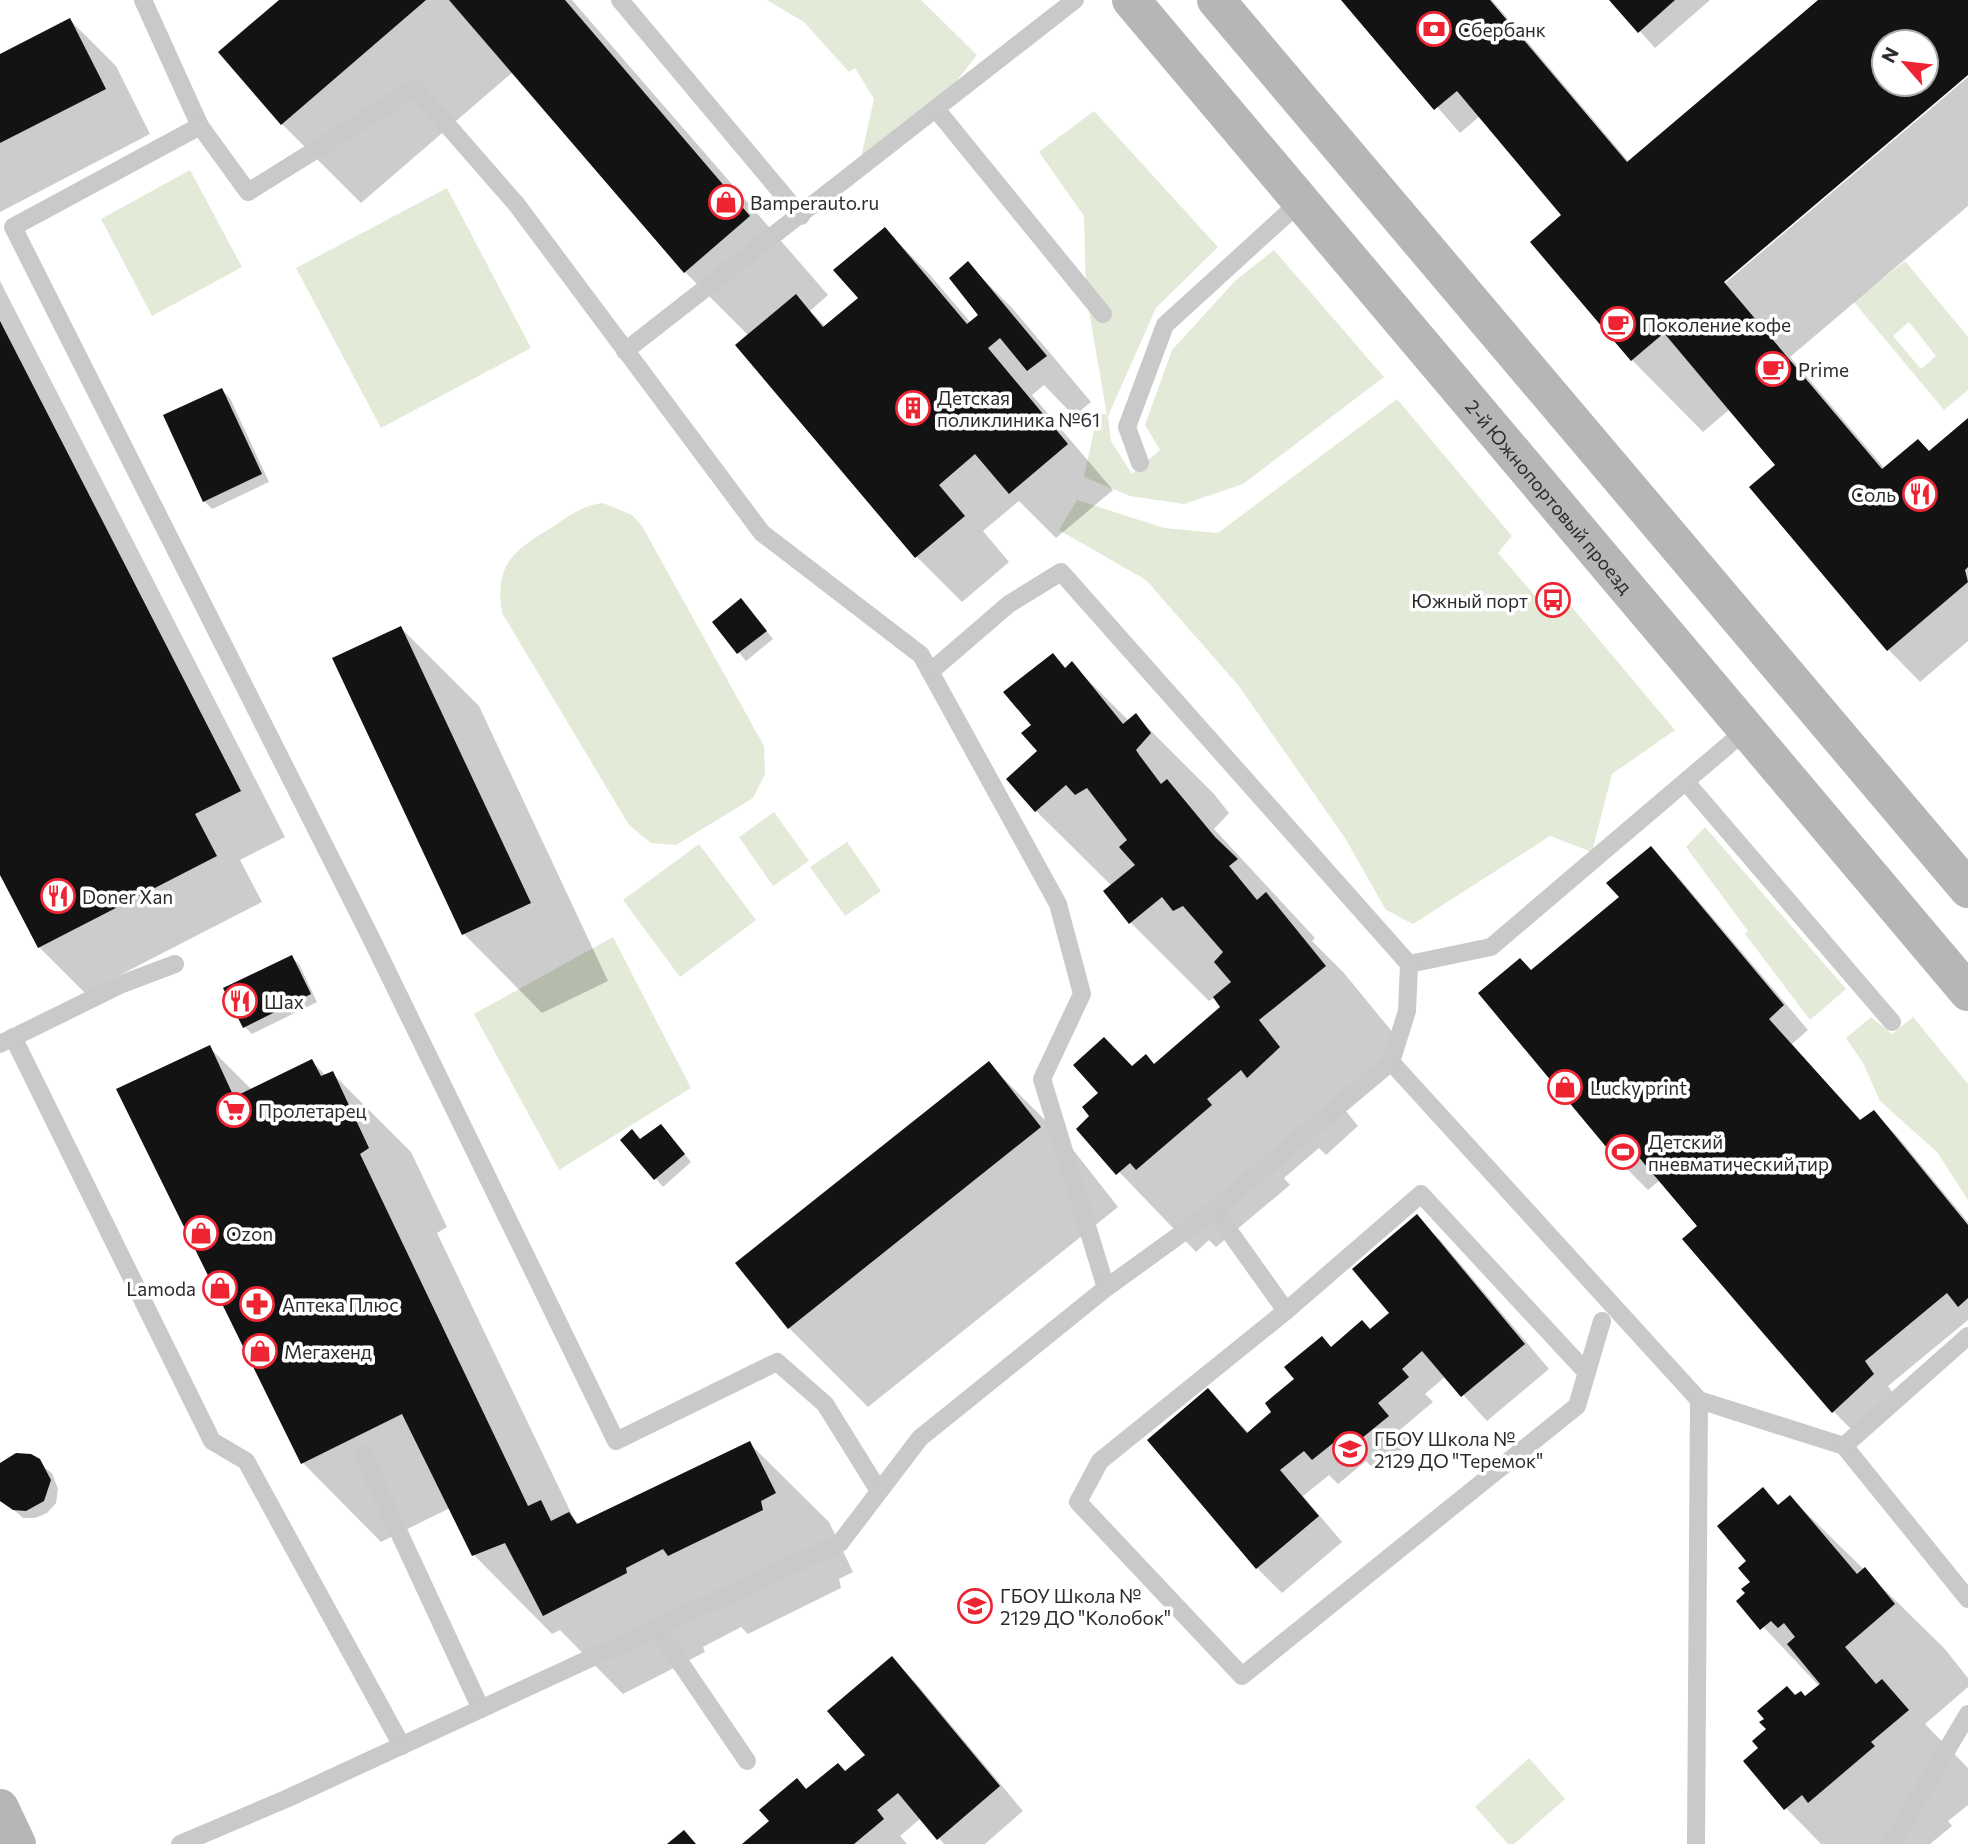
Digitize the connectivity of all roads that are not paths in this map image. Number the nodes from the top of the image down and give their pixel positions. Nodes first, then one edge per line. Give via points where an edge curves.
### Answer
1 (143, 0) edge
2 (620, 0) edge
3 (1075, 0) edge
4 (1131, 0) edge
5 (1216, 0) edge
6 (936, 110) junction
7 (200, 126) junction
8 (1301, 201) junction
9 (800, 216) junction
10 (1103, 314) dead end
11 (625, 351) junction
12 (1140, 463) dead end
13 (930, 672) junction
14 (1746, 730) junction
15 (1686, 782) junction
16 (1968, 890) edge
17 (175, 964) dead end
18 (1409, 964) junction
19 (1968, 992) edge
20 (1892, 1022) dead end
21 (7, 1041) edge
22 (1391, 1062) junction
23 (1214, 1210) junction
24 (1107, 1288) junction
25 (1286, 1311) junction
26 (1602, 1321) dead end
27 (1968, 1336) edge
28 (1587, 1373) junction
29 (1699, 1400) junction
30 (1844, 1446) junction
31 (363, 1455) dead end
32 (879, 1491) junction
33 (1968, 1599) edge
34 (656, 1627) junction
35 (481, 1709) junction
36 (1968, 1714) edge
37 (402, 1746) junction
38 (747, 1761) dead end
39 (0, 1808) edge
40 (17, 1844) edge
41 (180, 1844) edge
42 (1696, 1844) edge
43 (1891, 1844) edge

1 - 7 lane
2 - 9 lane
3 - 6 lane
4 - 8 main road, 2-й Южнопортовый проезд
5 - 16 main road
6 - 9 lane
6 - 10 lane
7 - 11 lane via 248,192 415,88 517,205
7 - 32 lane via 13,227 363,922 616,1441 777,1362 825,1404
8 - 12 lane via 1165,325 1127,427
8 - 14 main road, 2-й Южнопортовый проезд
9 - 11 lane
11 - 13 lane via 762,533 920,655
13 - 18 lane via 1009,604 1061,572
13 - 24 lane via 1058,904 1082,994 1042,1079
14 - 15 lane
14 - 19 main road, 2-й Южнопортовый проезд
15 - 18 lane via 1491,947
15 - 20 lane
17 - 21 lane
18 - 22 lane via 1407,1011
21 - 37 lane via 212,1441 246,1461
22 - 23 lane
22 - 29 lane
23 - 24 lane
23 - 25 lane
24 - 32 lane via 920,1438
25 - 28 lane via 1422,1195
25 - 28 lane via 1100,1461 1078,1502 1241,1676 1577,1406
26 - 28 lane
27 - 30 lane
29 - 30 lane
29 - 42 lane
30 - 33 lane
31 - 35 lane
32 - 34 lane via 839,1543
34 - 35 lane
34 - 38 lane
35 - 37 lane
36 - 43 lane
37 - 41 lane
39 - 40 main road

